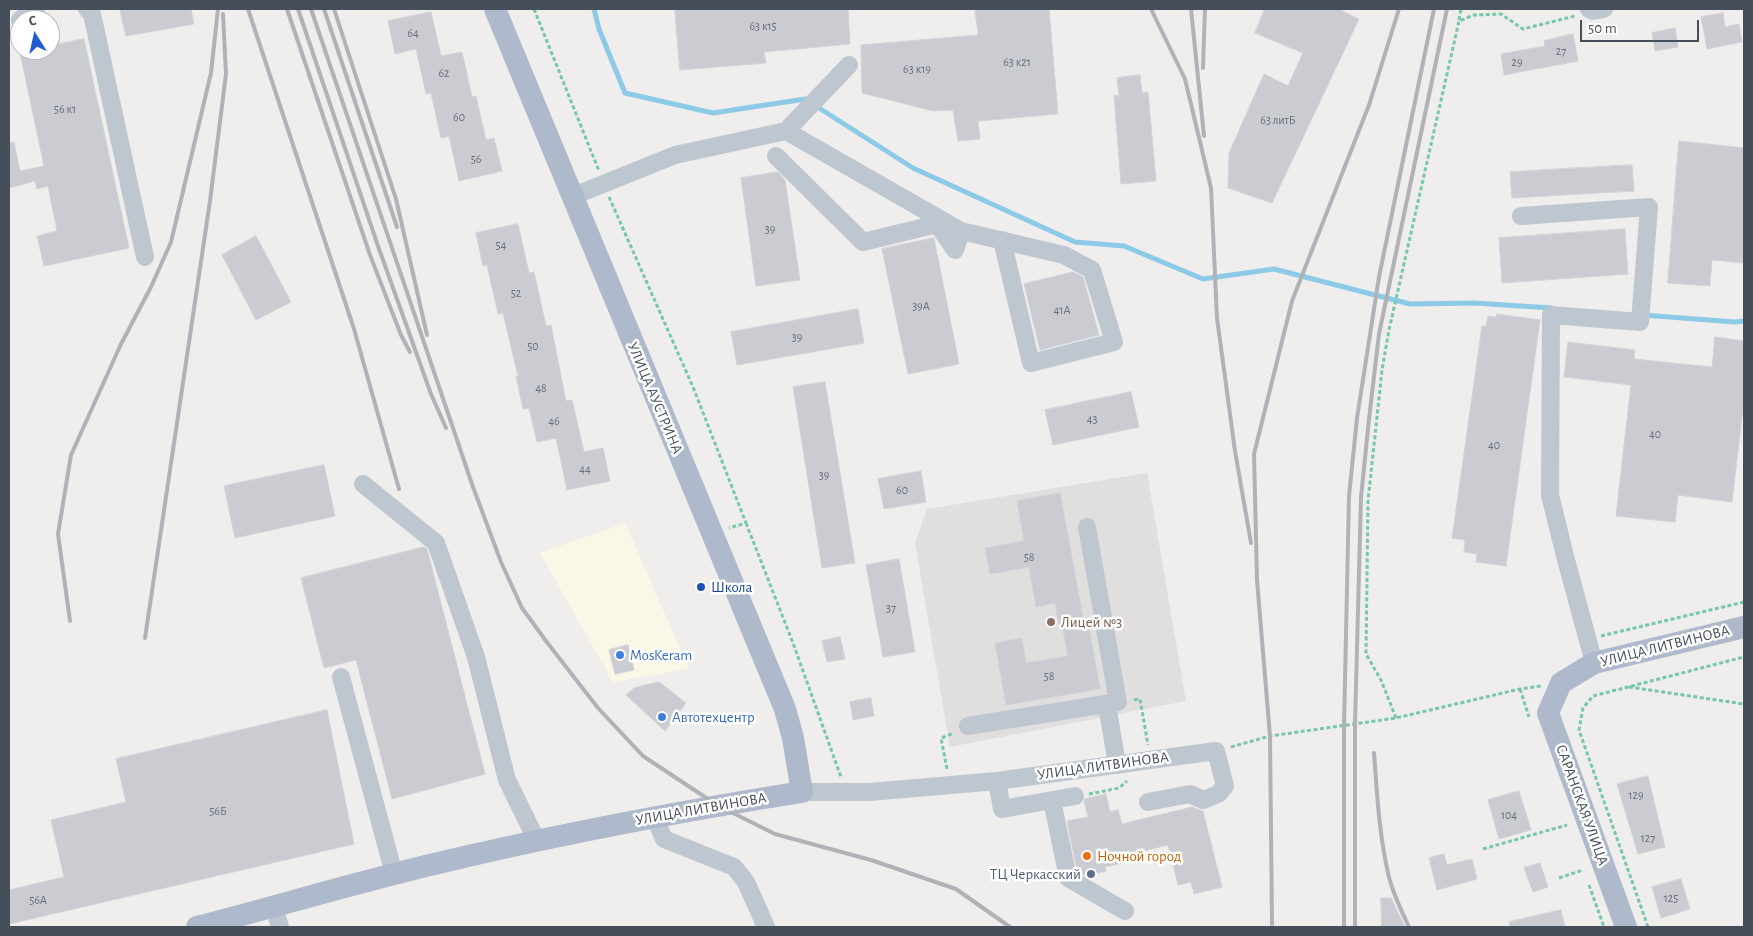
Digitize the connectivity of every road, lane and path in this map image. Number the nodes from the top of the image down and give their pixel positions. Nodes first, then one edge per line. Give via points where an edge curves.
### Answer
1 (87, 9) edge
2 (495, 9) edge
3 (534, 9) edge
4 (1461, 9) edge
5 (1595, 9) edge
6 (1459, 20) junction
7 (849, 65) dead end
8 (786, 131) junction
9 (776, 156) dead end
10 (603, 183) junction
11 (571, 197) junction
12 (1521, 216) dead end
13 (961, 231) junction
14 (1002, 240) dead end
15 (145, 257) dead end
16 (363, 484) dead end
17 (746, 522) junction
18 (1088, 527) dead end
19 (713, 534) junction
20 (1744, 602) edge
21 (1744, 627) edge
22 (1588, 638) junction
23 (1744, 656) edge
24 (1594, 663) junction
25 (341, 677) dead end
26 (1561, 683) junction
27 (1626, 686) junction
28 (1112, 703) junction
29 (1744, 704) edge
30 (1396, 718) junction
31 (968, 726) joint
32 (1216, 751) junction
33 (1151, 759) junction
34 (1118, 765) junction
35 (997, 781) junction
36 (950, 785) junction
37 (846, 791) junction
38 (802, 792) junction
39 (1075, 796) dead end
40 (1052, 800) junction
41 (1148, 802) dead end
42 (654, 816) junction
43 (1567, 825) dead end
44 (537, 841) junction
45 (1483, 849) dead end
46 (1583, 870) dead end
47 (394, 874) junction
48 (1559, 878) dead end
49 (1125, 911) dead end
50 (277, 917) edge
51 (196, 927) edge
52 (766, 927) edge
53 (1626, 927) edge
54 (1648, 927) edge

1 - 15 street via 92,14
2 - 11 main road, УЛИЦА АУСТРИНА
3 - 10 path
4 - 6 path
5 - 6 path via 1523,29 1501,14 1474,15
6 - 30 path via 1389,330 1368,501 1366,654 1381,680
7 - 8 street
8 - 10 street via 676,155
8 - 13 street
9 - 13 street via 863,242 937,224 955,250
10 - 11 street
10 - 17 path via 693,387
11 - 19 main road, УЛИЦА АУСТРИНА
12 - 22 street via 1649,207 1640,322 1551,315 1550,495
13 - 14 street via 999,239 1008,242 1055,252 1092,270 1114,342 1031,363 1006,259 1004,250
16 - 44 street via 436,543 476,657 507,780
17 - 19 path
17 - 37 path
18 - 28 street
19 - 38 main road, УЛИЦА АУСТРИНА via 785,709
20 - 22 path
21 - 24 main road, УЛИЦА ЛИТВИНОВА
22 - 24 street
23 - 27 path
24 - 26 main road, УЛИЦА ЛИТВИНОВА
25 - 47 street
26 - 30 path via 1520,689
26 - 53 main road, САРАНСКАЯ УЛИЦА via 1548,713
27 - 29 path
27 - 54 path via 1593,696 1583,708 1579,730
28 - 31 street
28 - 33 path via 1140,699
28 - 34 street
30 - 32 path via 1270,736
31 - 36 path via 941,738
32 - 33 street, УЛИЦА ЛИТВИНОВА
32 - 41 street via 1225,786 1218,794 1202,800 1190,794
33 - 34 street, УЛИЦА ЛИТВИНОВА
34 - 35 street, УЛИЦА ЛИТВИНОВА
35 - 36 street, УЛИЦА ЛИТВИНОВА
35 - 40 street via 1002,809
36 - 37 street, УЛИЦА ЛИТВИНОВА
37 - 38 street, УЛИЦА ЛИТВИНОВА
38 - 42 main road, УЛИЦА ЛИТВИНОВА
39 - 40 street
40 - 49 street via 1068,878
42 - 44 main road, УЛИЦА ЛИТВИНОВА
42 - 52 street via 664,839 734,867 746,882
43 - 45 path
44 - 47 main road, УЛИЦА ЛИТВИНОВА
46 - 48 path
47 - 50 main road, УЛИЦА ЛИТВИНОВА
50 - 51 main road, УЛИЦА ЛИТВИНОВА

